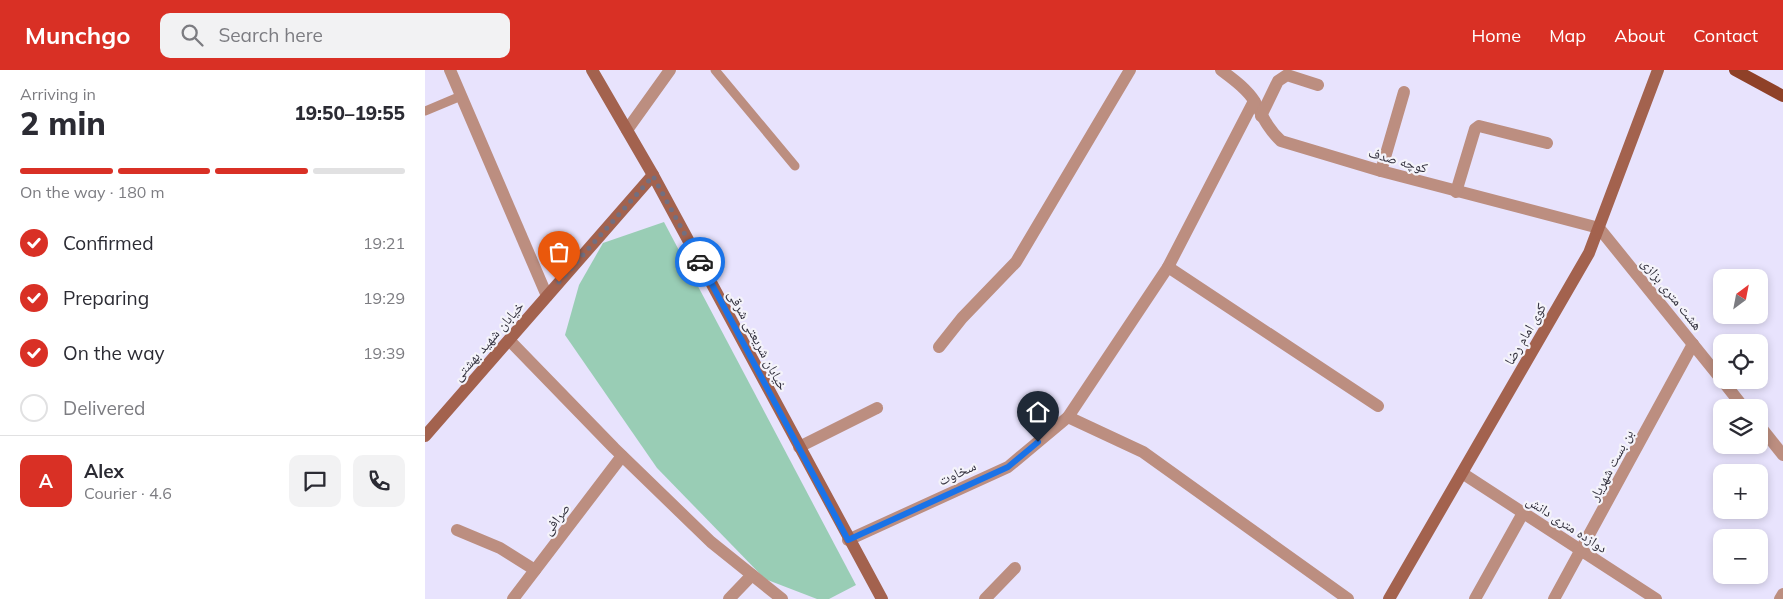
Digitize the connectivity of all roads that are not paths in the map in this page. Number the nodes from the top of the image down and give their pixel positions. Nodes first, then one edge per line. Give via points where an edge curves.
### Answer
1 (450, 70) edge
2 (592, 70) edge
3 (670, 70) edge
4 (715, 70) edge
5 (1130, 70) edge
6 (1221, 70) edge
7 (1657, 70) edge
8 (1735, 70) edge
9 (1318, 85) dead end
10 (1404, 92) dead end
11 (461, 96) junction
12 (1783, 96) edge
13 (1254, 101) junction
14 (425, 111) edge
15 (1261, 116) junction
16 (627, 130) junction
17 (1547, 143) dead end
18 (795, 166) dead end
19 (1381, 171) junction
20 (653, 176) junction
21 (1456, 192) junction
22 (1599, 228) junction
23 (1168, 267) junction
24 (547, 296) junction
25 (509, 340) junction
26 (1693, 344) junction
27 (939, 347) dead end
28 (1713, 369) edge
29 (1729, 389) edge
30 (1737, 399) edge
31 (1378, 406) dead end
32 (877, 408) dead end
33 (1068, 417) junction
34 (425, 436) edge
35 (1768, 436) edge
36 (799, 447) junction
37 (1783, 455) edge
38 (622, 456) junction
39 (1462, 473) junction
40 (1523, 513) junction
41 (457, 530) dead end
42 (848, 540) junction
43 (1582, 551) junction
44 (1015, 568) dead end
45 (535, 570) junction
46 (752, 575) junction
47 (1783, 594) edge
48 (513, 599) edge
49 (729, 599) edge
50 (782, 599) edge
51 (882, 599) edge
52 (985, 599) edge
53 (1348, 599) edge
54 (1389, 599) edge
55 (1475, 599) edge
56 (1554, 599) edge
57 (1656, 599) edge
58 (1780, 599) edge

1 - 11 street
2 - 16 street, خیابان شریعتی شرقی
3 - 16 street
4 - 18 lane
5 - 27 street via 1016,262
6 - 13 street, کوچه صدف
7 - 22 street, کوی امام رضا
8 - 12 main road
9 - 15 street via 1287,75 1278,81
10 - 19 street
11 - 14 lane
11 - 24 street
13 - 15 street, کوچه صدف
13 - 23 street, سخاوت
15 - 19 street, کوچه صدف via 1281,141
16 - 20 street, خیابان شریعتی شرقی
17 - 21 street via 1479,126 1475,129
19 - 21 street, کوچه صدف
20 - 24 street, خیابان شهید بهشتی
20 - 36 street, خیابان شریعتی شرقی
21 - 22 street, کوچه صدف
22 - 26 street, هشت متری بزازی
22 - 39 street, کوی امام رضا via 1589,253
23 - 31 street
23 - 33 street, سخاوت
24 - 25 street, خیابان شهید بهشتی
25 - 34 street, خیابان شهید بهشتی
25 - 38 street
26 - 28 street, هشت متری بزازی
26 - 43 street, بن بست شهریار
29 - 30 street, هشت متری بزازی
32 - 36 street
33 - 42 street, سخاوت via 1008,467
33 - 53 street via 1143,452
35 - 37 street
36 - 42 street, خیابان شریعتی شرقی
38 - 45 street, صرافی
38 - 46 street via 711,542
39 - 40 street, دوازده متری دانش
39 - 54 street, کوی امام رضا
40 - 43 street, دوازده متری دانش
40 - 55 street
41 - 45 street via 501,548
42 - 51 street, خیابان شریعتی شرقی
43 - 56 street, بن بست شهریار
43 - 57 street, دوازده متری دانش
44 - 52 street
45 - 48 street, صرافی
46 - 49 street
46 - 50 street
47 - 58 street

